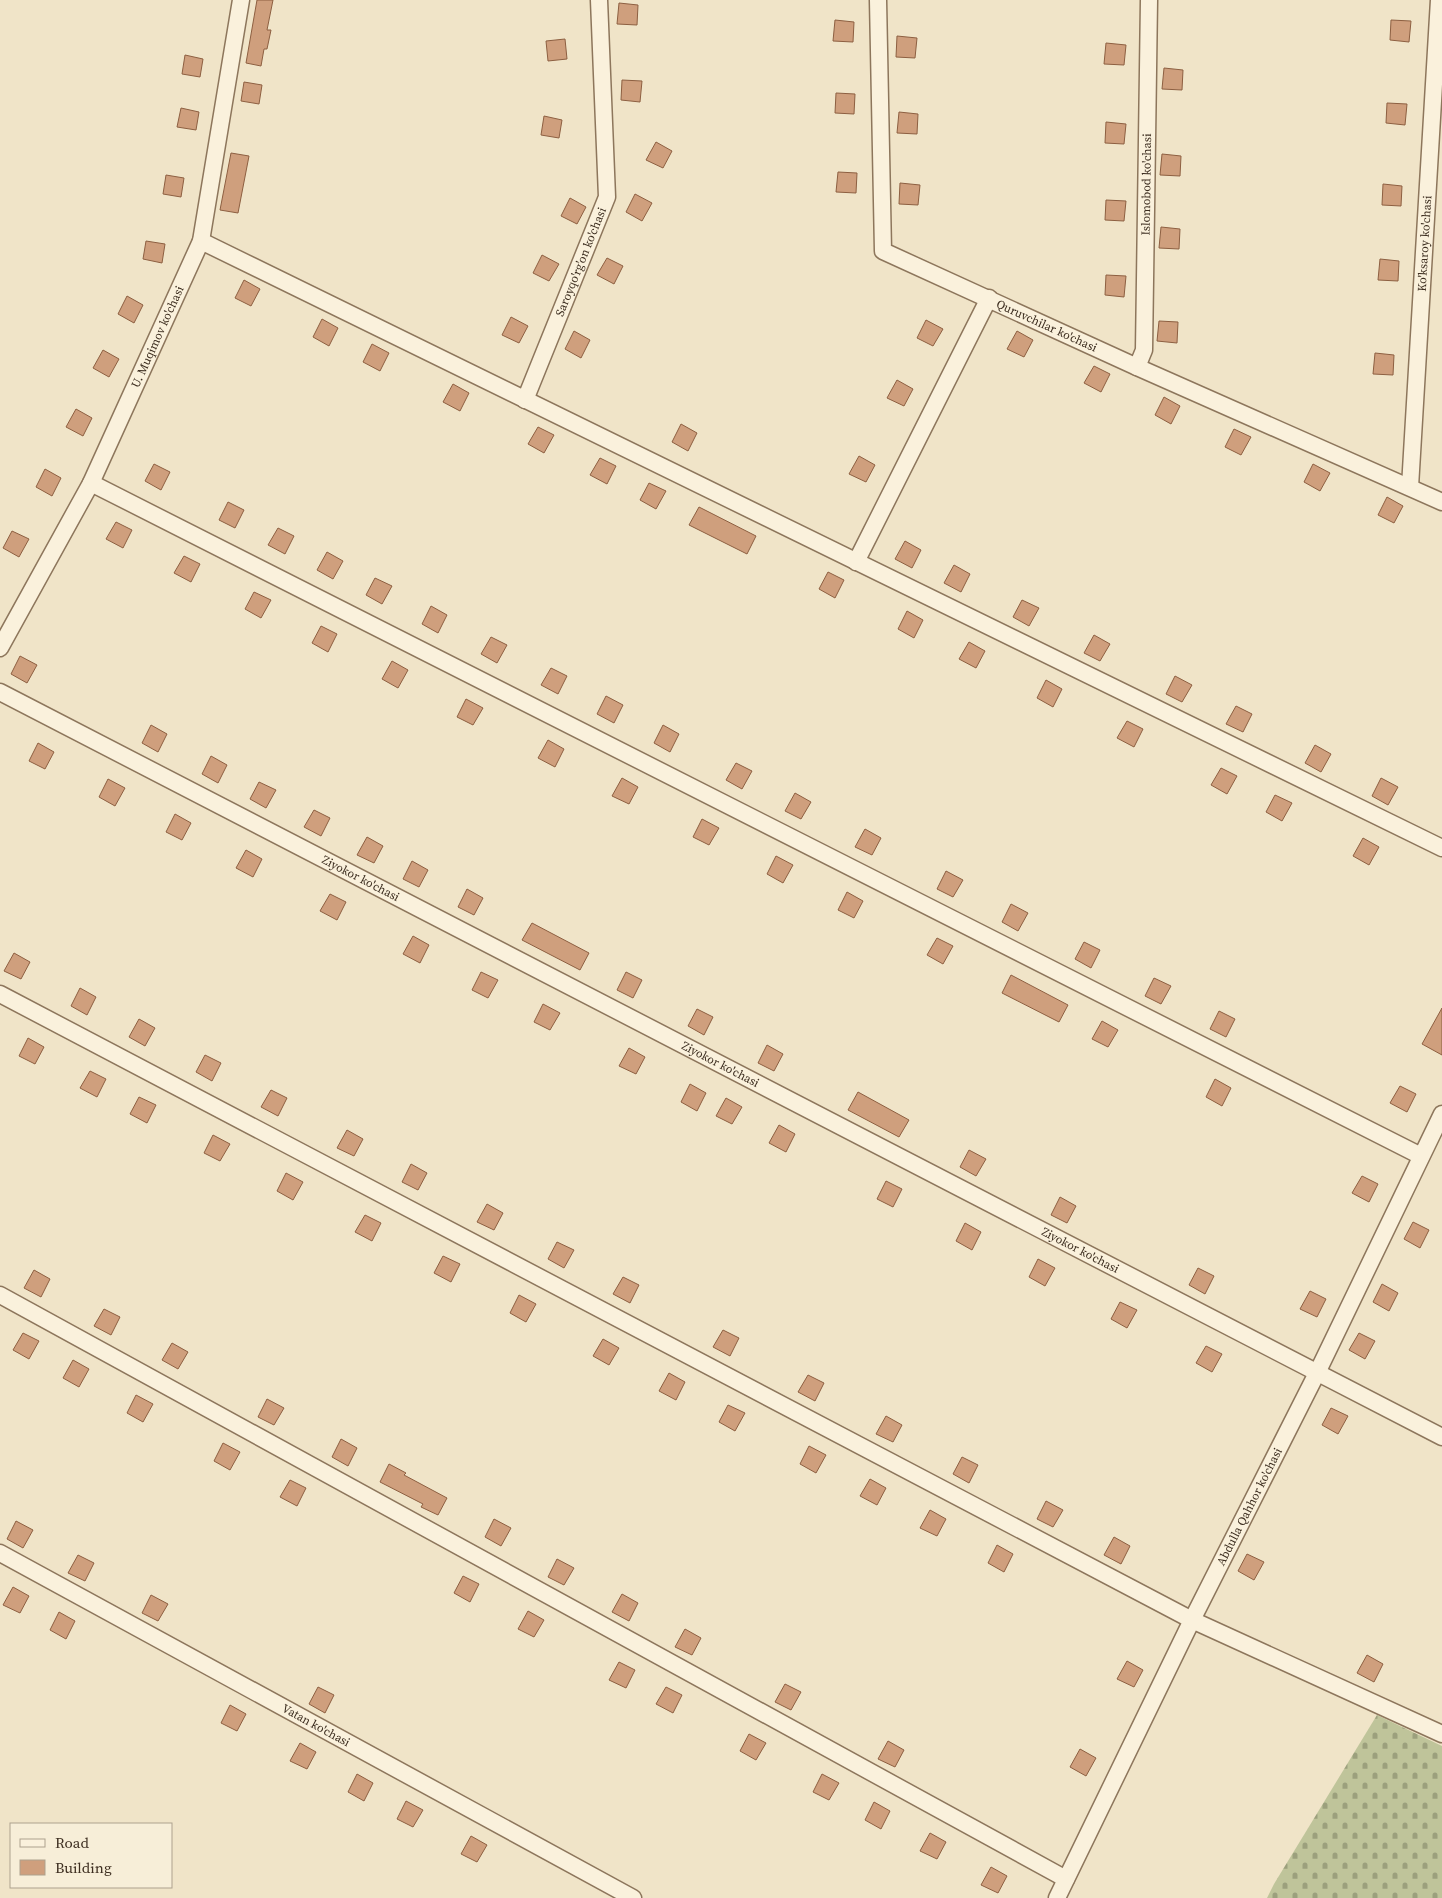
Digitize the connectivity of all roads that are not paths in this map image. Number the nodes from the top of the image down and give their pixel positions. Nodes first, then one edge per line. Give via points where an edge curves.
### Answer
1 (241, 0) edge
2 (599, 0) edge
3 (878, 0) edge
4 (1149, 0) edge
5 (1439, 0) edge
6 (201, 240) junction
7 (989, 298) junction
8 (1137, 367) junction
9 (525, 400) junction
10 (91, 483) junction
11 (1410, 487) junction
12 (1442, 502) edge
13 (856, 562) junction
14 (0, 648) edge
15 (0, 692) edge
16 (1442, 848) edge
17 (0, 994) edge
18 (1442, 1114) edge
19 (1422, 1156) junction
20 (0, 1296) edge
21 (1318, 1371) junction
22 (1442, 1437) edge
23 (0, 1553) edge
24 (1192, 1620) junction
25 (1442, 1734) edge
26 (1066, 1879) junction
27 (633, 1898) edge
28 (1057, 1898) edge

1 - 6 street, U. Muqimov ko'chasi
2 - 9 street, Saroyqo'rg'on ko'chasi via 607,197
3 - 7 street, Quruvchilar ko'chasi via 882,251
4 - 8 street, Islomobod ko'chasi via 1144,350
5 - 11 street, Ko'ksaroy ko'chasi
6 - 9 street
6 - 10 street, U. Muqimov ko'chasi
7 - 8 street, Quruvchilar ko'chasi
7 - 13 street
8 - 11 street, Quruvchilar ko'chasi
9 - 13 street
10 - 14 street, U. Muqimov ko'chasi
10 - 19 street
11 - 12 street, Quruvchilar ko'chasi
13 - 16 street
15 - 21 street, Ziyokor ko'chasi
17 - 24 street
18 - 19 street, Abdulla Qahhor ko'chasi
19 - 21 street, Abdulla Qahhor ko'chasi
20 - 26 street
21 - 22 street, Ziyokor ko'chasi
21 - 24 street, Abdulla Qahhor ko'chasi
23 - 27 street, Vatan ko'chasi
24 - 25 street
24 - 26 street, Abdulla Qahhor ko'chasi
26 - 28 street, Abdulla Qahhor ko'chasi

